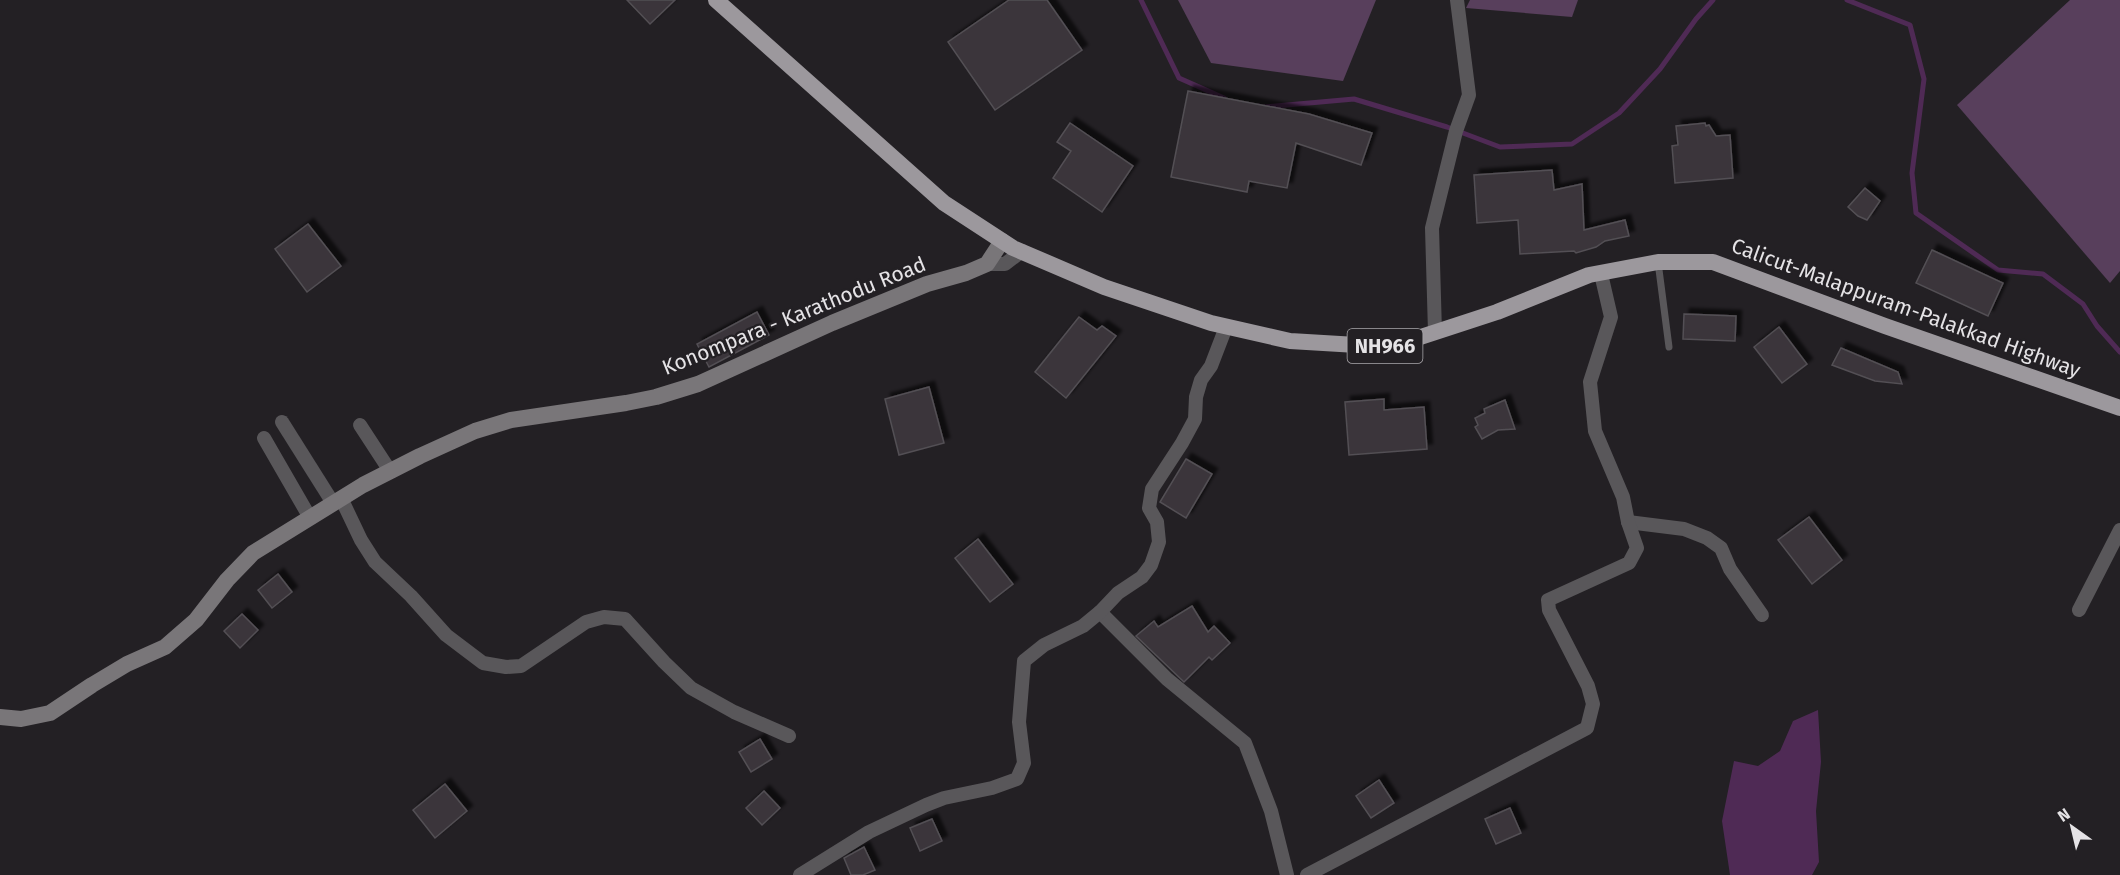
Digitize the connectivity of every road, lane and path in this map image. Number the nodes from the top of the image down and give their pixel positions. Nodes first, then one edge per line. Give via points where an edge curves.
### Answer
1 (716, 0) edge
2 (1457, 0) edge
3 (1002, 241) junction
4 (1022, 251) junction
5 (1658, 262) junction
6 (987, 264) junction
7 (1601, 274) junction
8 (1226, 327) junction
9 (1435, 332) junction
10 (1669, 348) dead end
11 (2120, 408) edge
12 (282, 422) dead end
13 (360, 424) dead end
14 (264, 438) dead end
15 (390, 471) junction
16 (337, 500) junction
17 (309, 516) junction
18 (1628, 522) junction
19 (2120, 530) edge
20 (2079, 610) dead end
21 (1100, 612) junction
22 (1762, 615) dead end
23 (0, 717) edge
24 (789, 735) dead end
25 (800, 875) edge
26 (1287, 875) edge
27 (1307, 875) edge

1 - 3 highway, Calicut-Malappuram-Palakkad Highway / NH966 via 944,203
2 - 9 street via 1469,95 1432,228
3 - 4 highway, Calicut-Malappuram-Palakkad Highway / NH966
3 - 6 main road
4 - 6 street via 1005,264
4 - 8 highway, Calicut-Malappuram-Palakkad Highway / NH966 via 1104,287
5 - 7 highway, Calicut-Malappuram-Palakkad Highway / NH966
5 - 10 lane
5 - 11 highway, Calicut-Malappuram-Palakkad Highway / NH966 via 1713,262
6 - 15 main road, Konompara - Karathodu Road via 832,323 699,384 626,403 511,420 475,431
7 - 9 highway, Calicut-Malappuram-Palakkad Highway / NH966 via 1589,275
7 - 18 street via 1611,317 1590,382 1595,430 1623,497
8 - 9 highway, Calicut-Malappuram-Palakkad Highway / NH966 via 1290,341 1390,347
8 - 21 street via 1211,366 1201,380 1195,419 1152,489 1149,507 1157,522 1159,542 1152,565
12 - 16 street
13 - 15 street
14 - 17 street
15 - 16 main road, Konompara - Karathodu Road
16 - 17 main road, Konompara - Karathodu Road
16 - 24 street via 375,562 446,635 483,663 521,666 586,622 604,617 626,619 691,688 734,712
17 - 23 main road, Konompara - Karathodu Road via 252,553 196,620 165,647 127,664 50,713 21,719
18 - 22 street via 1684,529 1707,538 1721,549
18 - 27 street via 1636,548 1629,563 1548,600 1549,610 1588,686 1593,704 1587,728
19 - 20 street
21 - 25 street via 1024,661 1019,722 1024,763 1017,780 927,805 869,832
21 - 26 street via 1167,679 1245,742 1271,810

